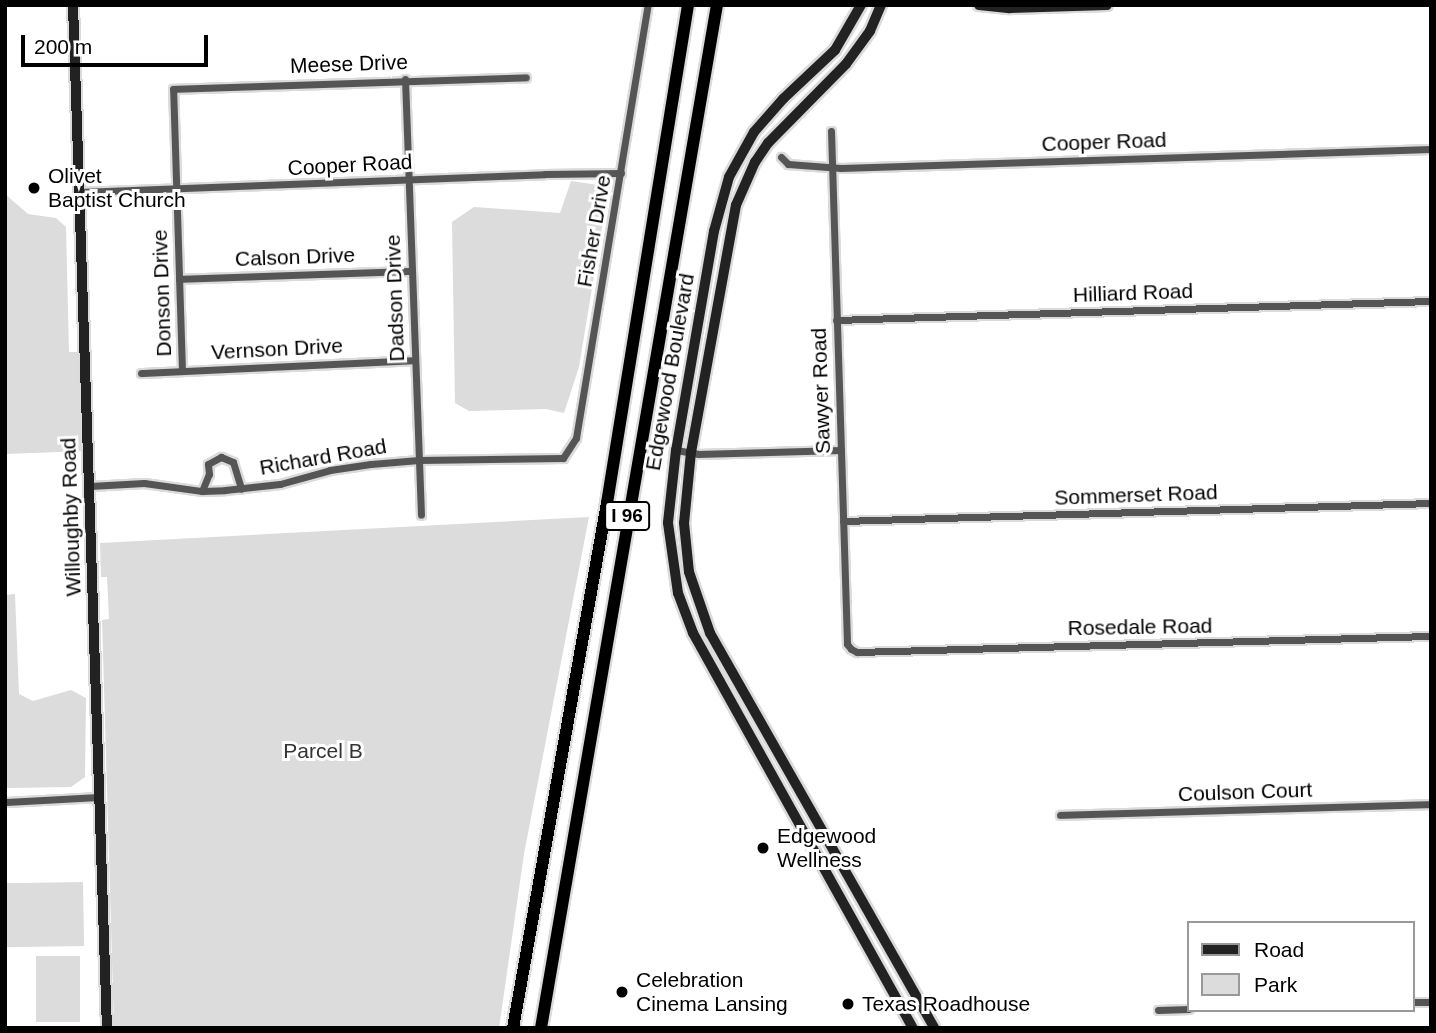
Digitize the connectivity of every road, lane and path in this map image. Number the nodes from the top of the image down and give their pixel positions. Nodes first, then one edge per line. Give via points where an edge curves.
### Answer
1 (73, 5) edge
2 (648, 5) edge
3 (688, 5) edge
4 (717, 5) edge
5 (862, 5) edge
6 (881, 5) edge
7 (979, 5) edge
8 (1107, 5) edge
9 (835, 50) junction
10 (526, 77) dead end
11 (405, 79) junction
12 (173, 89) joint
13 (816, 93) junction
14 (831, 131) dead end
15 (1431, 149) edge
16 (781, 157) dead end
17 (831, 166) junction
18 (621, 173) junction
19 (409, 179) junction
20 (176, 190) junction
21 (80, 192) junction
22 (412, 271) junction
23 (179, 279) junction
24 (1431, 301) edge
25 (836, 320) junction
26 (415, 360) junction
27 (182, 371) junction
28 (141, 373) dead end
29 (676, 450) junction
30 (841, 450) junction
31 (691, 452) junction
32 (563, 458) joint
33 (419, 460) junction
34 (90, 486) junction
35 (241, 489) junction
36 (202, 491) junction
37 (1431, 503) edge
38 (421, 515) dead end
39 (843, 521) junction
40 (688, 622) junction
41 (1431, 636) edge
42 (851, 649) joint
43 (730, 669) junction
44 (718, 680) junction
45 (758, 719) junction
46 (767, 766) junction
47 (100, 797) junction
48 (5, 803) edge
49 (1431, 804) edge
50 (811, 812) junction
51 (1060, 815) dead end
52 (861, 931) junction
53 (898, 966) junction
54 (880, 968) junction
55 (917, 998) junction
56 (1188, 1009) edge
57 (1158, 1010) dead end
58 (107, 1028) edge
59 (513, 1028) edge
60 (541, 1028) edge
61 (914, 1028) edge
62 (928, 1028) edge
63 (934, 1028) edge

1 - 21 street, Willoughby Road
2 - 18 street, Fisher Drive
3 - 59 highway, I 96 via 607,503
4 - 60 highway, I 96
5 - 9 street, Edgewood Boulevard
6 - 13 street via 860,47
7 - 8 street
9 - 13 street via 832,61 807,87 811,94
9 - 29 street, Edgewood Boulevard via 768,115 729,177 714,231
10 - 11 street, Meese Drive
11 - 12 street, Meese Drive
11 - 19 street, Dadson Drive
12 - 20 street, Donson Drive
13 - 31 street via 768,143 736,205
14 - 17 street, Sawyer Road
15 - 17 street, Cooper Road
16 - 17 street, Cooper Road via 788,164
17 - 25 street, Sawyer Road
18 - 19 street, Cooper Road
18 - 32 street, Fisher Drive via 576,438
19 - 20 street, Cooper Road
19 - 22 street, Dadson Drive
20 - 21 street, Cooper Road
20 - 23 street, Donson Drive
21 - 34 street, Willoughby Road
22 - 23 street, Calson Drive
22 - 26 street, Dadson Drive
23 - 27 street, Donson Drive
24 - 25 street, Hilliard Road
25 - 30 street, Sawyer Road
26 - 27 street, Vernson Drive
26 - 33 street, Dadson Drive
27 - 28 street, Vernson Drive
29 - 31 street
29 - 40 street, Edgewood Boulevard via 668,505 669,546
30 - 31 street
30 - 39 street, Sawyer Road
31 - 43 street via 684,523 689,572 696,598
32 - 33 street, Richard Road
33 - 35 street, Richard Road via 341,468
33 - 38 street, Dadson Drive
34 - 36 street, Richard Road via 154,484
34 - 47 street, Willoughby Road
35 - 36 street, Richard Road
35 - 36 street via 233,462 221,457 208,464
37 - 39 street, Sommerset Road
39 - 42 street, Sawyer Road via 847,643
40 - 43 street via 702,627 720,662
40 - 44 street, Edgewood Boulevard
41 - 42 street, Rosedale Road
43 - 45 street
44 - 45 street via 726,683 746,719
44 - 46 street, Edgewood Boulevard
45 - 50 street
46 - 50 street via 780,769 801,807
46 - 52 street, Edgewood Boulevard
47 - 48 street
47 - 58 street, Willoughby Road
49 - 51 street, Coulson Court
50 - 53 street
52 - 53 street via 872,932 889,960
52 - 54 street, Edgewood Boulevard
53 - 55 street
54 - 55 street via 906,1005 913,1005
54 - 61 street, Edgewood Boulevard
55 - 63 street
56 - 57 street
61 - 62 street

